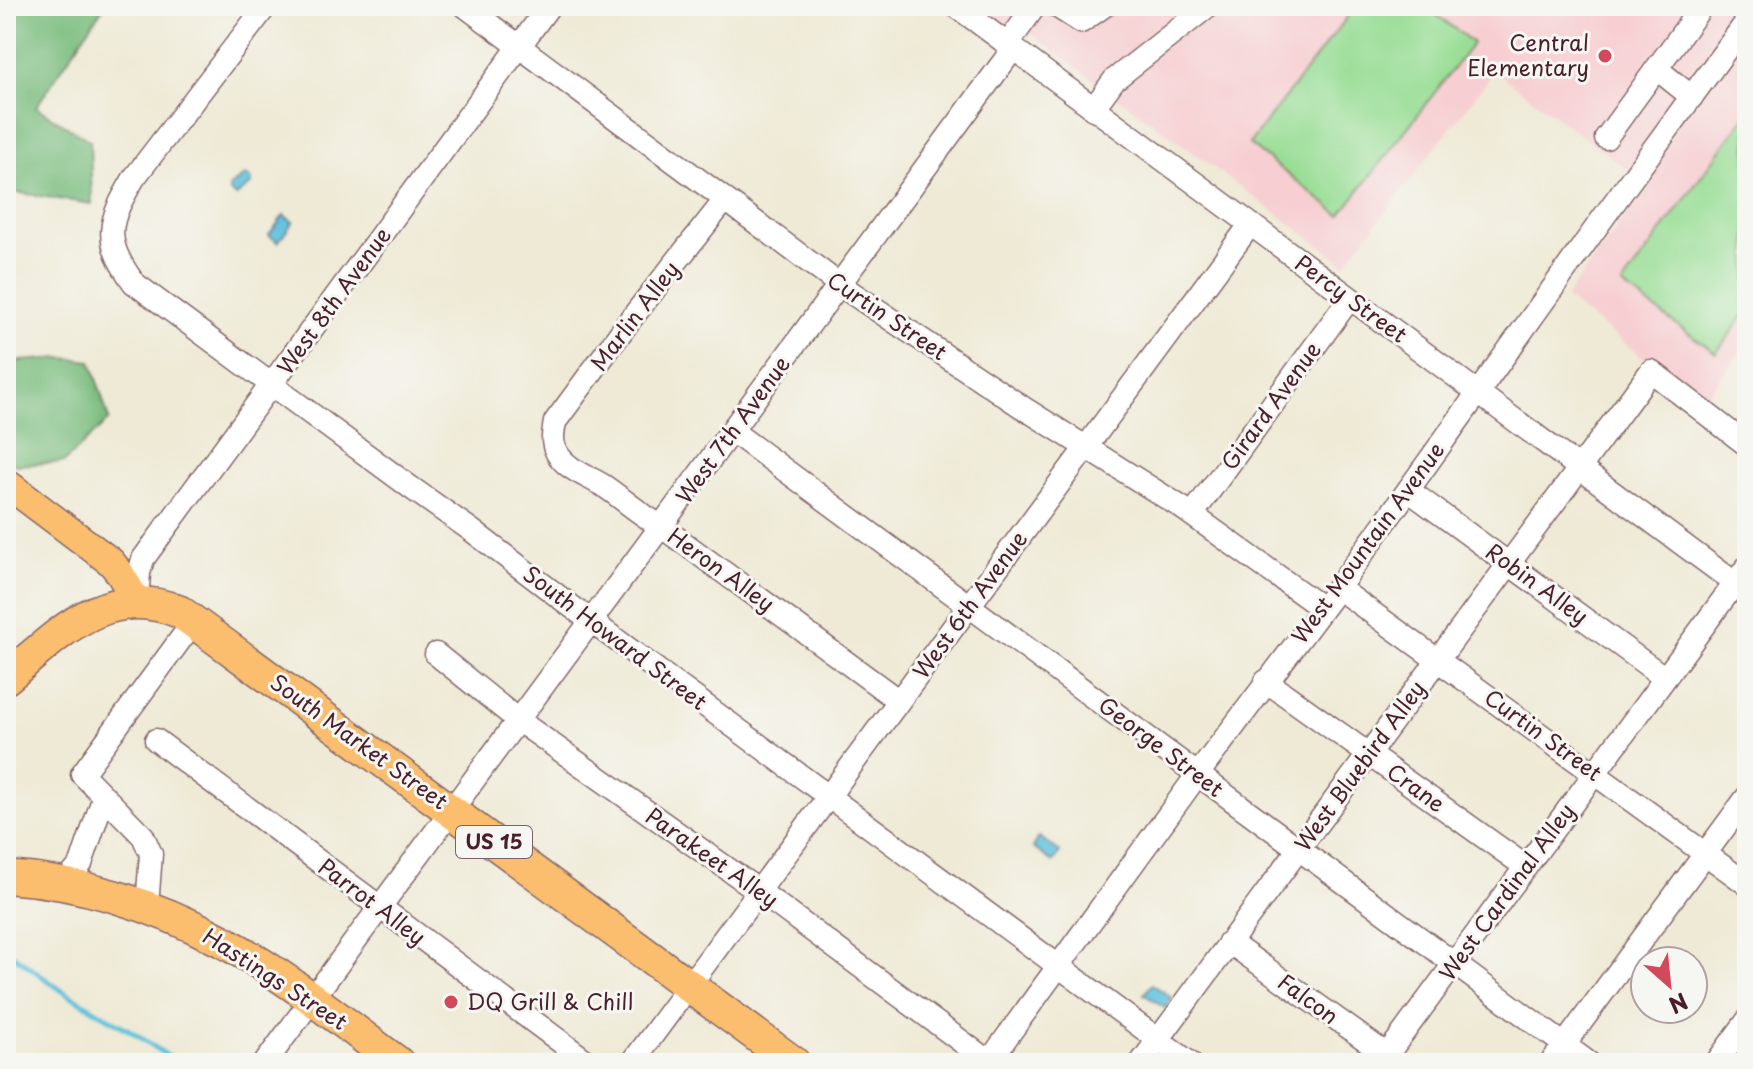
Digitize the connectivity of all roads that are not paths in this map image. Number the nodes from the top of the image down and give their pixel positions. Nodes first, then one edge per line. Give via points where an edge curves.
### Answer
1 (266, 6) edge
2 (465, 6) edge
3 (549, 6) edge
4 (956, 6) edge
5 (1035, 6) edge
6 (1056, 6) edge
7 (1104, 6) edge
8 (1208, 6) edge
9 (1702, 6) edge
10 (1747, 21) edge
11 (1010, 47) junction
12 (519, 48) junction
13 (1657, 69) junction
14 (1692, 97) junction
15 (1093, 109) junction
16 (1606, 138) dead end
17 (725, 200) junction
18 (1250, 225) junction
19 (840, 285) junction
20 (1350, 298) junction
21 (271, 385) junction
22 (1477, 393) junction
23 (732, 431) junction
24 (552, 436) joint
25 (1747, 445) edge
26 (1087, 446) junction
27 (1579, 468) junction
28 (6, 483) edge
29 (1408, 490) junction
30 (1192, 515) junction
31 (662, 527) junction
32 (1509, 563) junction
33 (1743, 580) edge
34 (1338, 588) junction
35 (137, 602) junction
36 (970, 605) junction
37 (1322, 608) junction
38 (194, 621) junction
39 (592, 622) junction
40 (436, 654) dead end
41 (1438, 659) junction
42 (6, 678) edge
43 (1665, 678) junction
44 (1266, 681) junction
45 (899, 701) junction
46 (519, 721) junction
47 (156, 740) dead end
48 (1369, 754) junction
49 (1595, 773) junction
50 (1198, 774) junction
51 (104, 796) junction
52 (829, 796) junction
53 (1747, 797) edge
54 (453, 811) junction
55 (1298, 849) junction
56 (1706, 853) junction
57 (1526, 867) junction
58 (6, 877) edge
59 (64, 884) junction
60 (1747, 884) edge
61 (759, 891) junction
62 (147, 906) junction
63 (381, 908) junction
64 (1229, 942) junction
65 (1454, 964) junction
66 (1060, 967) junction
67 (689, 985) junction
68 (312, 1000) junction
69 (1745, 1029) edge
70 (1158, 1040) junction
71 (1558, 1054) edge
72 (1384, 1059) edge
73 (265, 1063) edge
74 (398, 1063) edge
75 (589, 1063) edge
76 (632, 1063) edge
77 (794, 1063) edge
78 (988, 1063) edge
79 (1141, 1063) edge
80 (1190, 1063) edge
81 (1589, 1063) edge
82 (1716, 1063) edge

1 - 21 street, South Howard Street via 134,178 113,216 112,230 120,264 134,283
2 - 12 street, Curtin Street
3 - 12 street, West 8th Avenue
4 - 11 street, Percy Street
5 - 11 street, West 7th Avenue
6 - 7 street via 1081,22
8 - 15 street via 1114,80
9 - 13 street
10 - 14 street, West Mountain Avenue
11 - 15 street, Percy Street
11 - 19 street, West 7th Avenue
12 - 17 street, Curtin Street
12 - 21 street, West 8th Avenue
13 - 14 street
13 - 16 street
14 - 22 street, West Mountain Avenue
15 - 18 street, Percy Street
17 - 19 street, Curtin Street
17 - 24 street, Marlin Alley via 555,422
18 - 20 street, Percy Street
18 - 26 street, West 6th Avenue
19 - 23 street, West 7th Avenue
19 - 26 street, Curtin Street
20 - 22 street, Percy Street
20 - 30 street, Girard Avenue
21 - 35 street, West 8th Avenue via 143,559
21 - 39 street, South Howard Street
22 - 27 street, Percy Street
22 - 29 street, West Mountain Avenue
23 - 31 street, West 7th Avenue
23 - 36 street, George Street
24 - 31 street, Heron Alley via 563,461
25 - 27 street, West Bluebird Alley via 1651,371
26 - 30 street, Curtin Street
26 - 36 street, West 6th Avenue
27 - 32 street, West Bluebird Alley
27 - 33 street, Percy Street
28 - 35 main road via 111,562
29 - 32 street, Robin Alley
29 - 34 street, West Mountain Avenue
30 - 37 street, Curtin Street
31 - 39 street, West 7th Avenue
31 - 45 street, Heron Alley
32 - 41 street, West Bluebird Alley
32 - 43 street, Robin Alley
33 - 43 street, West Cardinal Alley
34 - 37 street, West Mountain Avenue
34 - 41 street, Curtin Street
35 - 38 highway, South Market Street / US 15 via 167,606
35 - 42 highway, US 15 via 109,605 83,617
36 - 45 street, West 6th Avenue
36 - 50 street, George Street
37 - 44 street, West Mountain Avenue
38 - 51 street via 82,774
38 - 54 highway, South Market Street / US 15
39 - 46 street, West 7th Avenue
39 - 52 street, South Howard Street
40 - 46 street, Parakeet Alley
41 - 48 street, West Bluebird Alley
41 - 49 street, Curtin Street
43 - 49 street, West Cardinal Alley
44 - 48 street, Crane
44 - 50 street, West Mountain Avenue
45 - 52 street, West 6th Avenue
46 - 54 street, West 7th Avenue
46 - 61 street, Parakeet Alley
47 - 63 street, Parrot Alley
48 - 55 street, West Bluebird Alley
48 - 57 street, Crane
49 - 56 street, Curtin Street
49 - 57 street, West Cardinal Alley
50 - 55 street, George Street
50 - 66 street, West Mountain Avenue
51 - 59 street via 81,864
51 - 62 street via 149,845
52 - 61 street, West 6th Avenue
52 - 66 street, South Howard Street
53 - 56 street
54 - 63 street, West 7th Avenue
54 - 67 highway, South Market Street / US 15
55 - 64 street, West Bluebird Alley
55 - 65 street, George Street
56 - 60 street, Curtin Street
56 - 71 street
57 - 65 street, West Cardinal Alley
58 - 59 highway, Hastings Street
59 - 62 highway, Hastings Street
61 - 67 street, West 6th Avenue
61 - 78 street, Parakeet Alley
62 - 68 highway, Hastings Street via 224,942
63 - 68 street, West 7th Avenue
63 - 75 street, Parrot Alley
64 - 70 street, West Bluebird Alley
64 - 72 street, Falcon
65 - 71 street, George Street
65 - 72 street, West Cardinal Alley
66 - 70 street, South Howard Street
66 - 78 street, West Mountain Avenue
67 - 76 street, West 6th Avenue
67 - 77 highway, South Market Street / US 15
68 - 73 street, West 7th Avenue
68 - 74 highway, Hastings Street
69 - 82 street
70 - 79 street, West Bluebird Alley
70 - 80 street, South Howard Street
71 - 81 street, George Street

